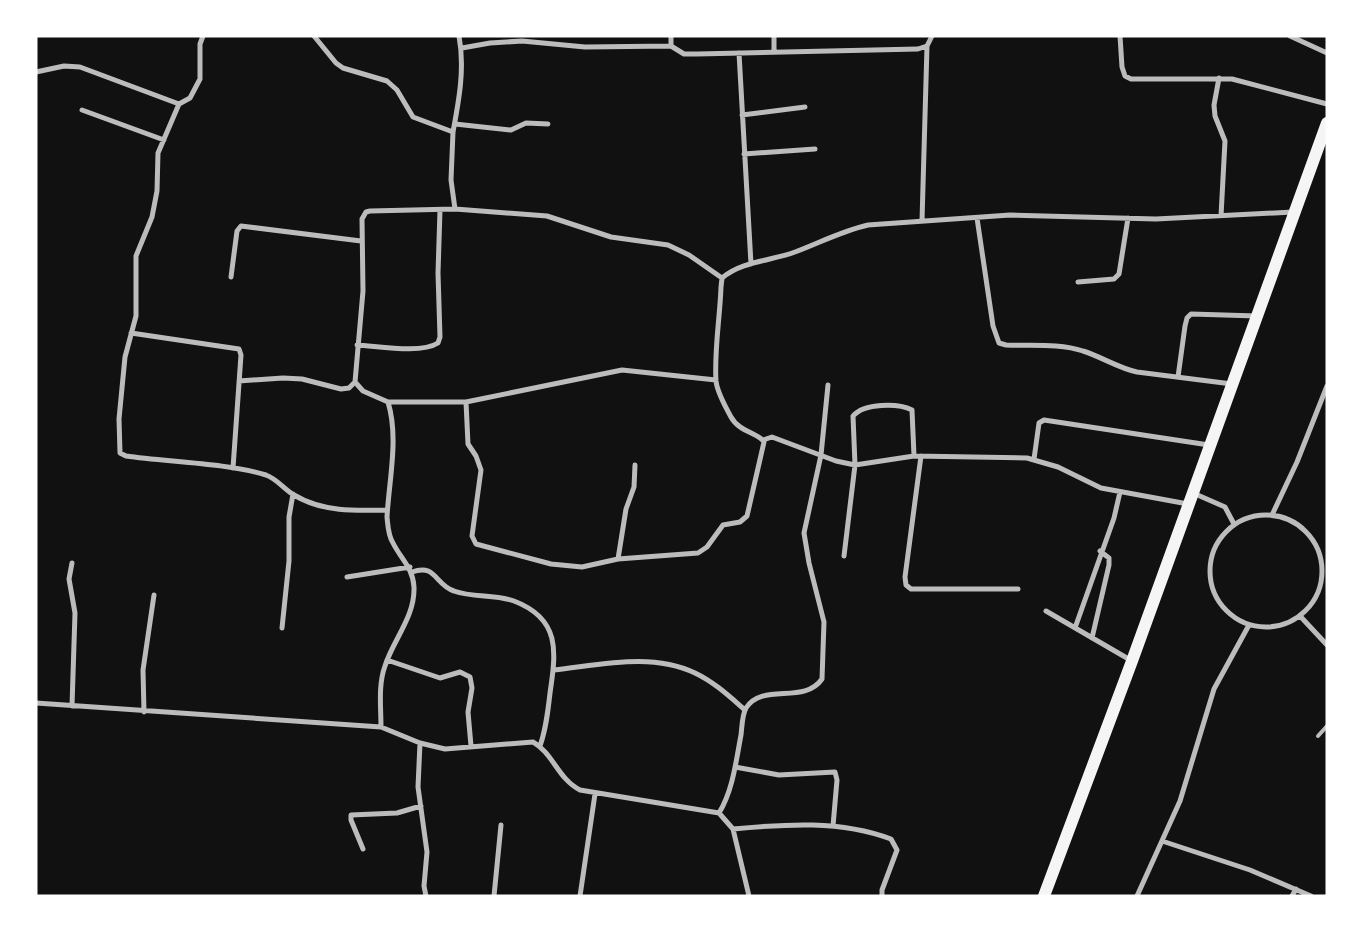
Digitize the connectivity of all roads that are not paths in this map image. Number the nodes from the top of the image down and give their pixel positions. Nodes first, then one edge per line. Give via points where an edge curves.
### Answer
1 (203, 36) edge
2 (314, 36) edge
3 (459, 36) edge
4 (672, 36) edge
5 (774, 36) edge
6 (932, 36) edge
7 (1120, 36) edge
8 (1290, 36) edge
9 (671, 46) junction
10 (927, 46) junction
11 (462, 48) junction
12 (774, 52) junction
13 (739, 53) junction
14 (1327, 53) edge
15 (36, 72) edge
16 (1219, 78) junction
17 (180, 104) junction
18 (1327, 104) edge
19 (805, 107) dead end
20 (82, 110) dead end
21 (742, 115) junction
22 (1327, 123) edge
23 (455, 124) junction
24 (548, 124) dead end
25 (453, 132) junction
26 (164, 140) junction
27 (815, 149) dead end
28 (744, 154) junction
29 (455, 209) junction
30 (440, 210) junction
31 (1294, 212) junction
32 (1221, 216) junction
33 (977, 218) junction
34 (1128, 218) junction
35 (922, 221) junction
36 (361, 241) junction
37 (751, 264) junction
38 (231, 277) dead end
39 (722, 278) junction
40 (1078, 282) dead end
41 (1258, 316) junction
42 (131, 333) junction
43 (357, 345) junction
44 (1178, 377) junction
45 (716, 380) junction
46 (239, 382) junction
47 (355, 382) junction
48 (828, 384) dead end
49 (1232, 384) junction
50 (1327, 386) edge
51 (388, 402) junction
52 (466, 402) junction
53 (763, 440) junction
54 (1210, 445) junction
55 (821, 455) junction
56 (914, 456) junction
57 (921, 456) junction
58 (1034, 459) junction
59 (634, 465) dead end
60 (855, 465) junction
61 (233, 468) junction
62 (1120, 492) junction
63 (293, 494) junction
64 (1191, 498) junction
65 (387, 510) junction
66 (1272, 515) junction
67 (1234, 524) junction
68 (1100, 552) junction
69 (844, 556) dead end
70 (1324, 557) edge
71 (618, 559) junction
72 (72, 563) dead end
73 (411, 570) junction
74 (347, 577) dead end
75 (1018, 589) dead end
76 (154, 595) dead end
77 (1046, 611) dead end
78 (1300, 616) junction
79 (1248, 625) junction
80 (282, 628) dead end
81 (1075, 628) junction
82 (1092, 638) junction
83 (1327, 645) edge
84 (387, 660) junction
85 (1132, 661) junction
86 (554, 670) junction
87 (36, 703) edge
88 (72, 706) junction
89 (745, 710) junction
90 (144, 712) junction
91 (1327, 726) edge
92 (382, 727) junction
93 (1318, 736) dead end
94 (420, 743) junction
95 (471, 746) junction
96 (540, 746) junction
97 (735, 767) junction
98 (595, 794) junction
99 (421, 806) junction
100 (719, 813) junction
101 (501, 825) dead end
102 (833, 826) junction
103 (733, 829) junction
104 (1162, 841) junction
105 (363, 849) dead end
106 (1296, 889) junction
107 (426, 896) edge
108 (494, 896) edge
109 (580, 896) edge
110 (750, 896) edge
111 (882, 896) edge
112 (1044, 896) edge
113 (1137, 896) edge
114 (1292, 896) edge
115 (1311, 896) edge

1 - 17 street via 200,80 190,98
2 - 25 street via 343,68 393,85 412,117
3 - 11 street
4 - 9 street
5 - 12 street
6 - 10 street
7 - 16 street via 1122,68 1125,76 1131,79
8 - 14 street
9 - 11 street via 585,47 522,41
9 - 13 street via 684,54
10 - 12 street
10 - 35 street
11 - 23 street via 461,89
12 - 13 street
13 - 21 street
15 - 17 street via 64,66 80,67
16 - 18 street via 1232,78
16 - 32 street via 1214,105 1224,141
17 - 26 street
19 - 21 street
20 - 26 street
21 - 28 street
22 - 31 main road
23 - 24 street via 507,130 526,123
23 - 25 street
25 - 29 street via 451,180
26 - 42 street via 157,158 158,191 152,217 136,256 136,316
27 - 28 street
28 - 37 street
29 - 30 street
29 - 39 street via 547,216 611,237 668,245
30 - 36 street via 366,212 362,219
30 - 43 street via 438,343 432,347 417,348
31 - 32 street
31 - 41 main road
32 - 34 street
33 - 34 street via 1010,215
33 - 35 street
33 - 44 street via 993,326 999,343 1071,348 1097,356 1122,369
34 - 40 street via 1119,274 1114,279
35 - 37 street via 850,229 794,253
36 - 38 street via 241,226 237,231
36 - 43 street via 363,291
37 - 39 street
39 - 45 street
41 - 44 street via 1191,314 1185,326
41 - 49 main road
42 - 46 street via 239,349
42 - 61 street via 118,438 120,453
43 - 47 street
44 - 49 street
45 - 52 street via 622,370
45 - 53 street via 731,418
46 - 47 street via 302,379 341,389 349,388
46 - 61 street
47 - 51 street via 363,391
48 - 55 street
49 - 54 main road
50 - 66 street
51 - 52 street
51 - 65 street via 393,432
52 - 71 street via 468,444 481,470 472,536 476,544 564,566 582,567
53 - 55 street via 772,437
53 - 71 street via 750,509 744,520 723,525 707,547 698,553
54 - 58 street via 1044,420 1039,423
54 - 64 main road
55 - 60 street
55 - 89 street via 804,532 824,622 822,679 802,692 758,698
56 - 57 street
56 - 60 street
56 - 60 street via 912,410 896,406 863,408 853,416
57 - 58 street
57 - 75 street via 906,585 911,589
58 - 62 street via 1100,488
59 - 71 street via 634,487 626,509
60 - 69 street
61 - 63 street via 267,476
62 - 64 street
62 - 68 street via 1114,518
63 - 65 street via 326,508
63 - 80 street
64 - 67 street via 1225,507
64 - 85 main road
65 - 73 street via 390,537
66 - 67 street via 1252,516
66 - 70 street via 1303,528
67 - 79 street via 1221,536 1212,552 1209,570 1212,588 1220,604 1232,617
68 - 81 street
68 - 82 street via 1109,558 1109,565
70 - 78 street via 1319,590
72 - 88 street via 69,578 75,613
73 - 74 street
73 - 84 street via 414,589 411,606
73 - 86 street via 425,569 452,591 506,599 537,614 553,637
76 - 90 street via 143,670
77 - 81 street
78 - 79 street via 1266,628
78 - 83 street
79 - 104 street via 1214,689 1180,802
81 - 82 street
82 - 85 street
84 - 92 street via 382,681
84 - 95 street via 440,678 460,672 470,677 472,688 468,712
85 - 112 main road
86 - 89 street via 648,661 672,664 708,680
86 - 96 street
87 - 88 street
88 - 90 street
89 - 97 street
90 - 92 street
91 - 93 lane
92 - 94 street
94 - 95 street via 445,750
94 - 99 street via 418,787
95 - 96 street via 523,742
96 - 98 street via 568,783
97 - 100 street
97 - 102 street via 779,775 834,772 837,780
98 - 100 street
98 - 109 street
99 - 105 street via 397,813 351,814
99 - 107 street via 427,852
100 - 103 street
101 - 108 street
102 - 103 street via 794,824
102 - 111 street via 884,836 895,844 897,850
103 - 110 street
104 - 106 street
104 - 113 street
106 - 114 street
106 - 115 street

